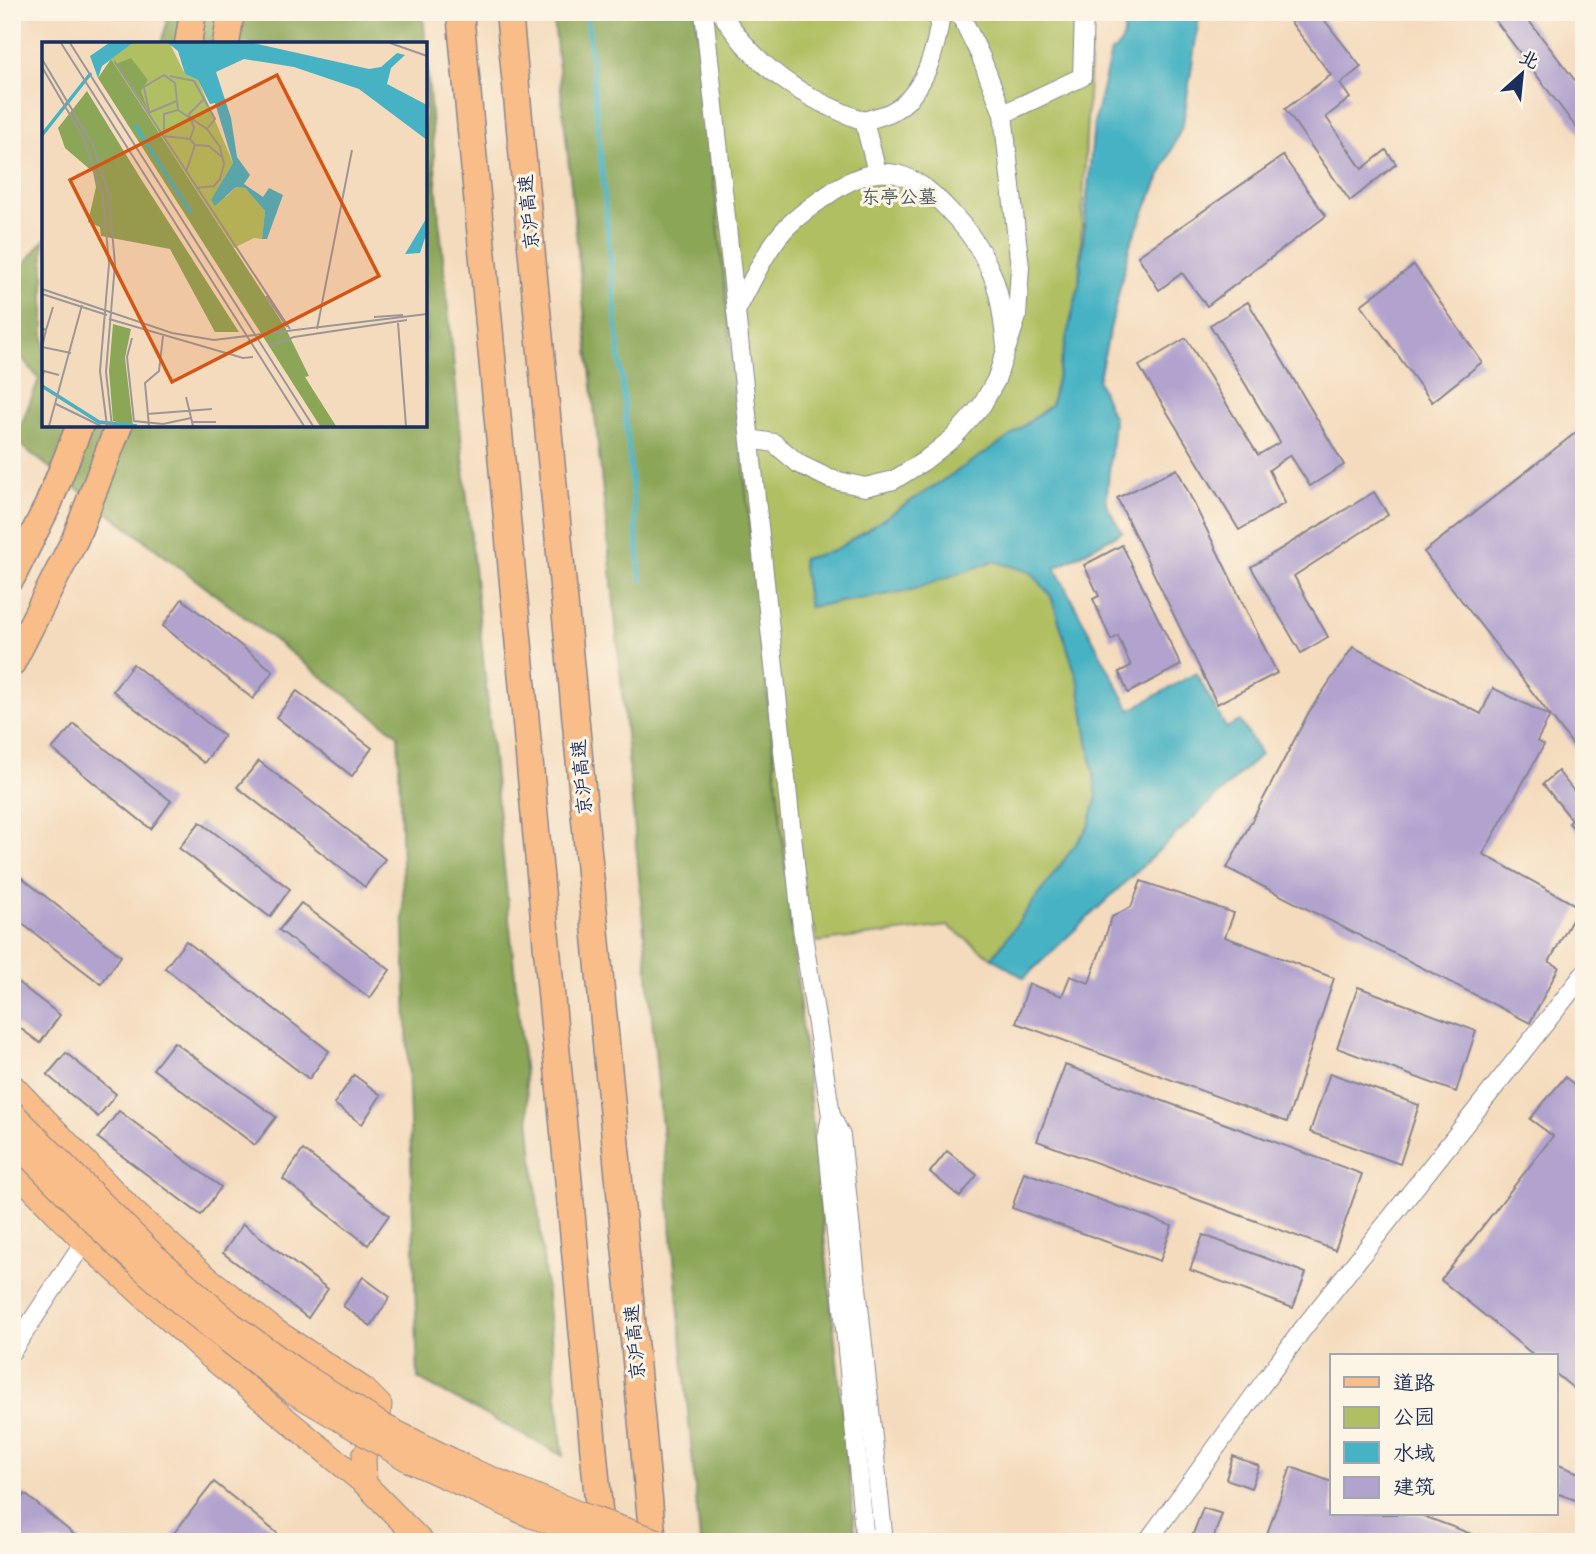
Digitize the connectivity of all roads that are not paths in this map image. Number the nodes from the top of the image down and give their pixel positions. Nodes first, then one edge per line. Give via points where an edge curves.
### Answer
1 (193, 12) edge
2 (231, 12) edge
3 (460, 12) edge
4 (509, 12) edge
5 (940, 12) edge
6 (959, 12) edge
7 (1084, 12) edge
8 (712, 14) edge
9 (188, 42) edge
10 (226, 42) edge
11 (1003, 114) junction
12 (864, 121) junction
13 (877, 172) junction
14 (736, 312) junction
15 (1007, 349) junction
16 (79, 427) edge
17 (118, 427) edge
18 (750, 439) junction
19 (12, 577) edge
20 (14, 660) edge
21 (1584, 974) edge
22 (12, 1085) edge
23 (12, 1112) edge
24 (831, 1115) junction
25 (12, 1140) edge
26 (12, 1167) edge
27 (84, 1241) junction
28 (12, 1351) edge
29 (365, 1484) junction
30 (422, 1542) edge
31 (604, 1542) edge
32 (653, 1542) edge
33 (662, 1542) edge
34 (865, 1542) edge
35 (884, 1542) edge
36 (1147, 1542) edge

1 - 9 highway
2 - 10 highway
3 - 31 highway
4 - 32 highway, 京沪高速
5 - 12 street via 939,34 912,97 891,112
6 - 11 street
7 - 11 street via 1083,77
8 - 12 street via 800,91
8 - 14 street
11 - 15 street via 1020,267 1017,317
12 - 13 street
13 - 14 street via 833,191 784,230
13 - 15 street via 908,177 935,194 962,225 984,258 998,292
14 - 18 street
15 - 18 street via 996,380 975,414 953,438 894,480 865,487 830,479 799,464 774,443
16 - 19 highway
17 - 20 highway via 75,539
18 - 24 street via 802,928
21 - 36 street via 1303,1330
22 - 29 main road via 132,1209 203,1274 380,1405 377,1433 365,1455
23 - 33 main road, bridge via 152,1253 232,1324 296,1370 384,1426 476,1472
24 - 34 street via 827,1137
24 - 35 street via 841,1136
25 - 31 main road, bridge via 186,1308 293,1392 410,1461 531,1516
26 - 27 main road
27 - 28 street
27 - 29 main road via 208,1355
29 - 30 main road

